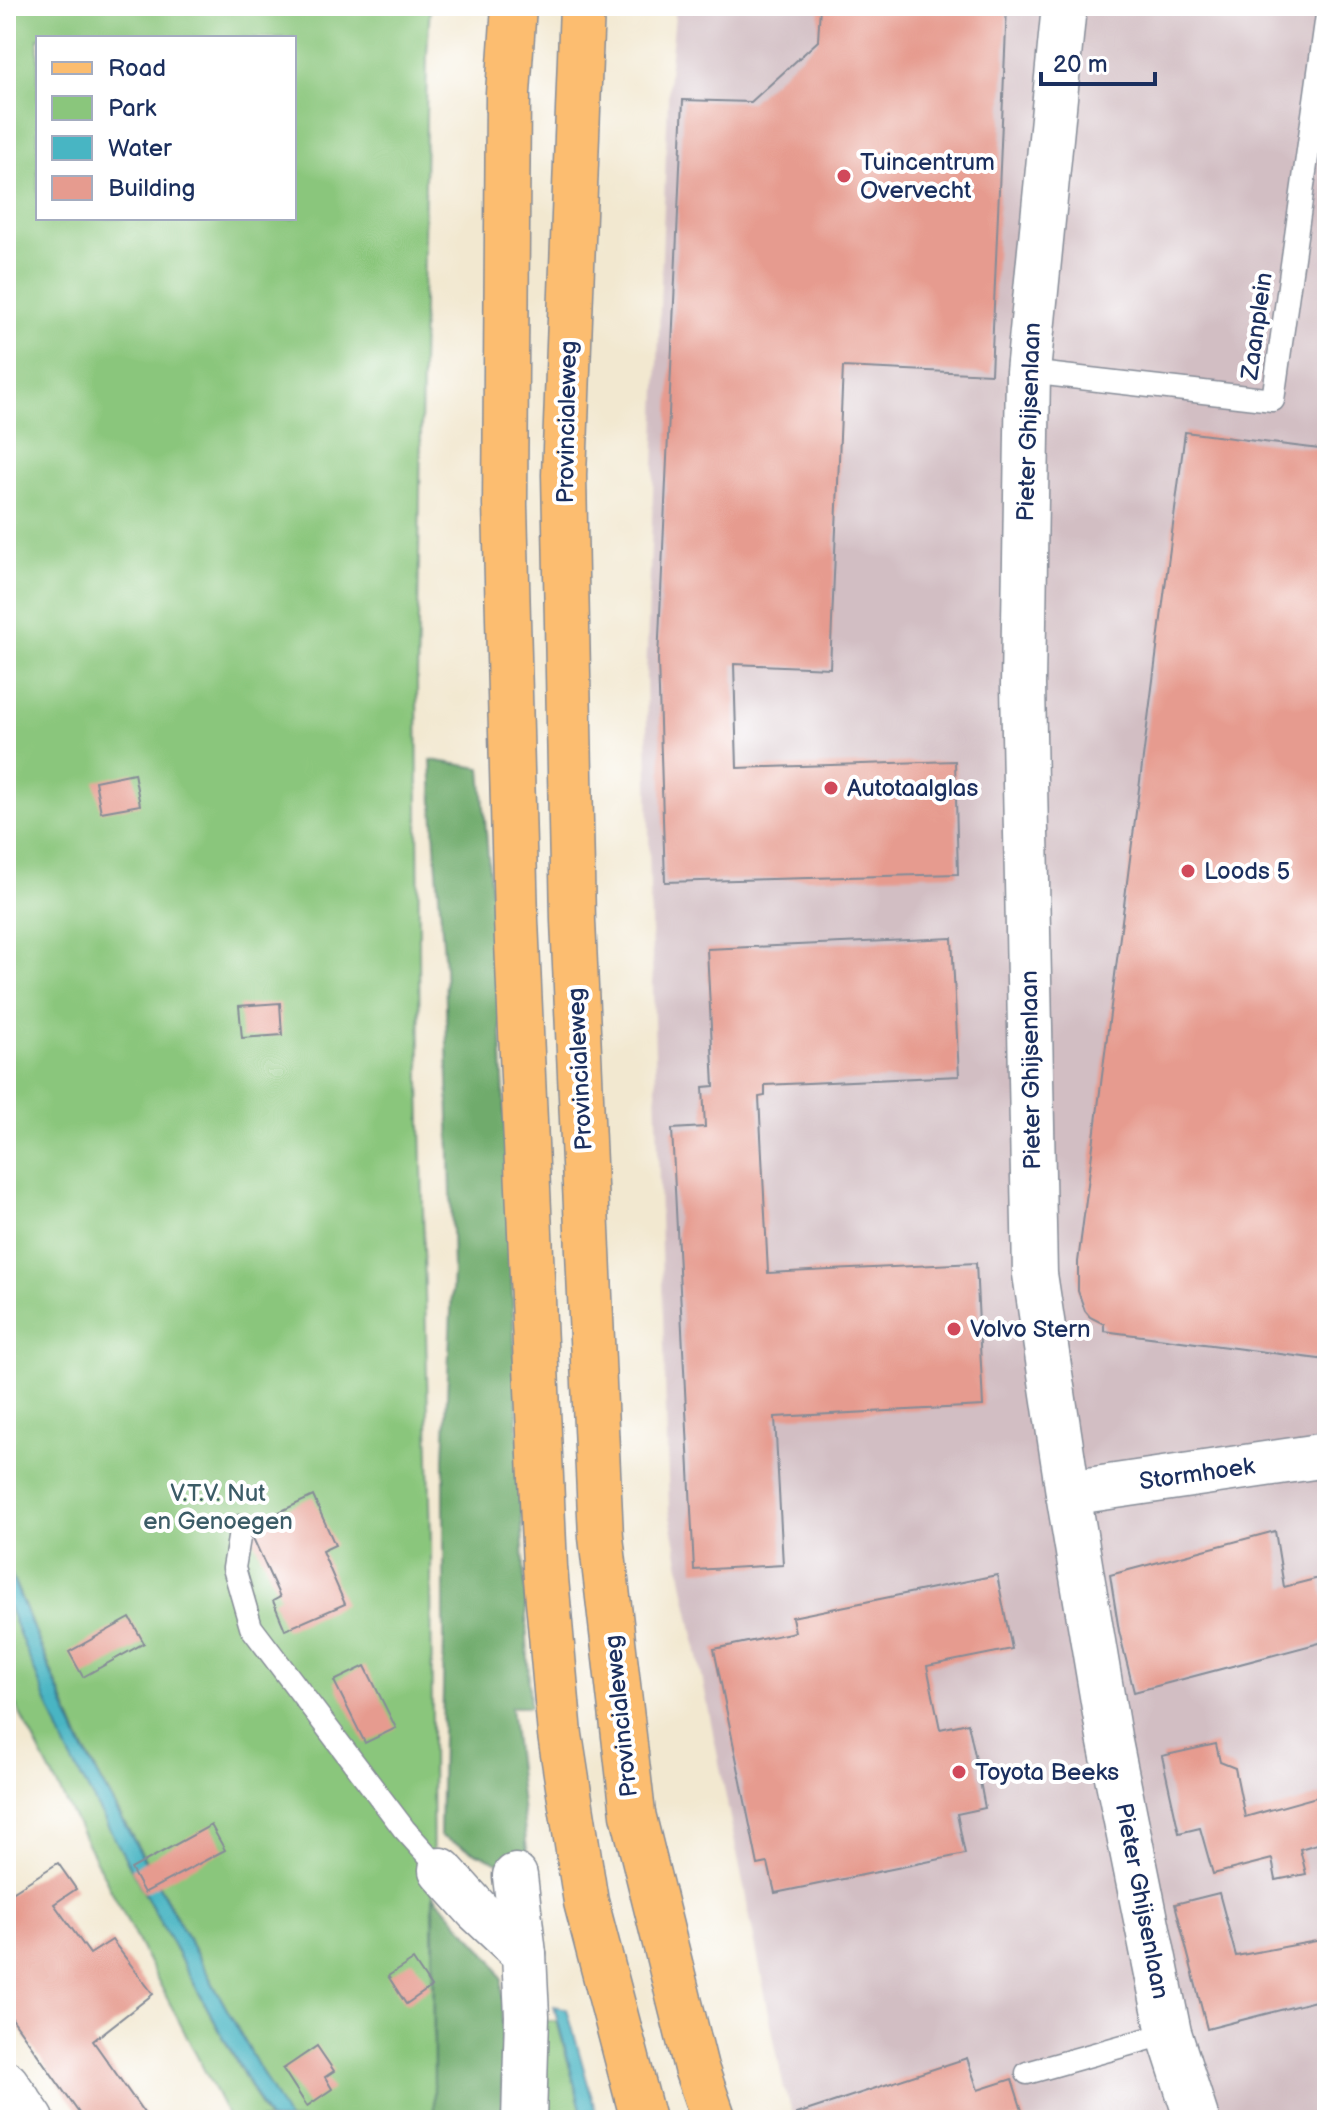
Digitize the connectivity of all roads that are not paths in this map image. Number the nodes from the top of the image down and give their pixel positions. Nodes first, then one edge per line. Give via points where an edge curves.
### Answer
1 (514, 6) edge
2 (582, 6) edge
3 (1064, 6) edge
4 (1327, 15) edge
5 (1028, 372) junction
6 (1327, 1455) edge
7 (1068, 1493) junction
8 (241, 1526) dead end
9 (441, 1870) joint
10 (515, 1876) dead end
11 (524, 1954) junction
12 (1169, 2033) junction
13 (1027, 2073) dead end
14 (6, 2083) edge
15 (32, 2120) edge
16 (524, 2120) edge
17 (643, 2120) edge
18 (714, 2120) edge
19 (1197, 2120) edge

1 - 17 main road via 508,93 505,505 516,920 545,1567 560,1735 586,1902
2 - 18 main road, Provincialeweg via 564,475 573,921 601,1537 633,1814 696,2068
3 - 5 street, Pieter Ghijsenlaan
4 - 5 lane, Zaanplein via 1273,400
5 - 7 street, Pieter Ghijsenlaan via 1023,685 1035,1274
6 - 7 street, Stormhoek
7 - 12 street, Pieter Ghijsenlaan via 1109,1737
8 - 9 lane via 234,1568 251,1627
9 - 11 street
10 - 11 street
11 - 16 street
12 - 13 lane
12 - 19 street, Pieter Ghijsenlaan
14 - 15 street

